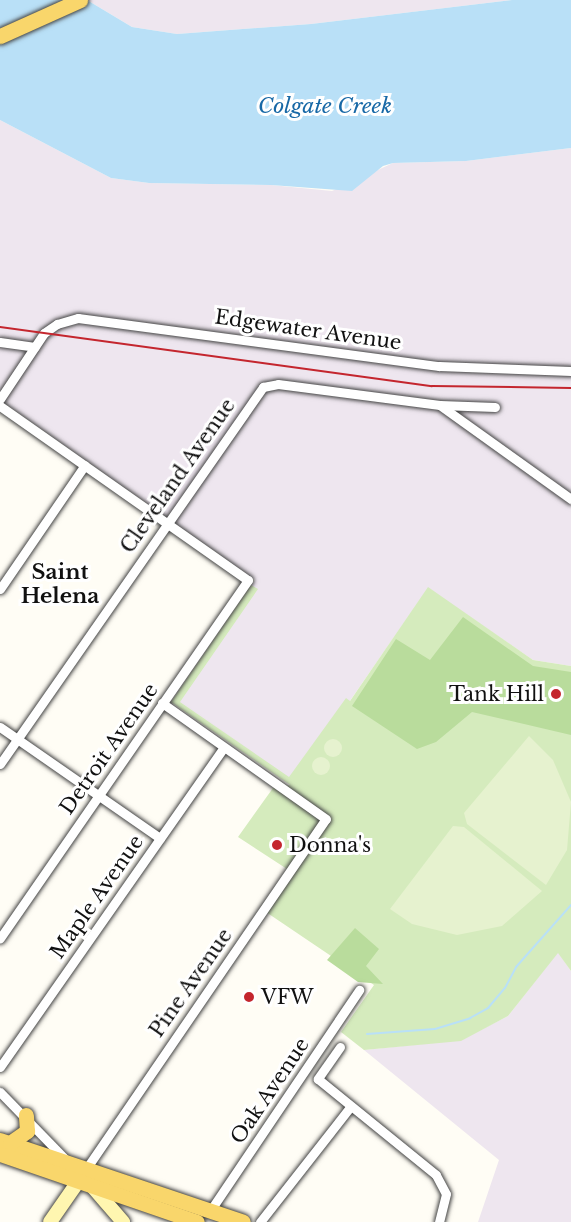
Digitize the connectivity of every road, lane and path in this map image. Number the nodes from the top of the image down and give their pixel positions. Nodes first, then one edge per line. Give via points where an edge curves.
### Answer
1 (80, 0) edge
2 (0, 36) edge
3 (0, 342) edge
4 (35, 347) junction
5 (571, 371) edge
6 (0, 399) edge
7 (440, 405) junction
8 (0, 406) edge
9 (495, 408) dead end
10 (85, 465) junction
11 (571, 499) edge
12 (167, 523) junction
13 (0, 589) edge
14 (162, 703) junction
15 (0, 727) edge
16 (17, 739) junction
17 (223, 748) junction
18 (0, 764) edge
19 (99, 796) junction
20 (160, 838) junction
21 (0, 938) edge
22 (358, 990) dead end
23 (340, 1047) dead end
24 (0, 1067) edge
25 (0, 1092) edge
26 (351, 1106) junction
27 (26, 1115) junction
28 (3, 1146) edge
29 (70, 1164) junction
30 (86, 1178) junction
31 (210, 1211) junction
32 (50, 1222) edge
33 (123, 1222) edge
34 (197, 1222) edge
35 (243, 1222) edge
36 (260, 1222) edge
37 (439, 1222) edge

1 - 2 main road
3 - 4 street
4 - 5 street, Edgewater Avenue via 44,333 63,321 89,318 439,366
4 - 6 street
7 - 9 street
7 - 11 street
7 - 12 street, Cleveland Avenue via 306,386 263,387
8 - 10 street
10 - 12 street
10 - 13 street
12 - 14 street, Detroit Avenue via 248,580
12 - 16 street, Cleveland Avenue
14 - 17 street
14 - 19 street, Detroit Avenue
15 - 16 street
16 - 18 street, Cleveland Avenue
16 - 19 street
17 - 20 street, Maple Avenue
17 - 30 street, Pine Avenue via 327,819
19 - 20 street
19 - 21 street, Detroit Avenue
20 - 24 street, Maple Avenue
22 - 31 street, Oak Avenue
23 - 26 street via 318,1078
25 - 27 street
26 - 36 street
26 - 37 street via 442,1183 446,1199
27 - 28 main road via 27,1131
27 - 29 street
28 - 29 main road
28 - 30 main road
29 - 30 main road
30 - 31 main road
30 - 32 street
30 - 33 street
30 - 34 main road
31 - 35 main road

